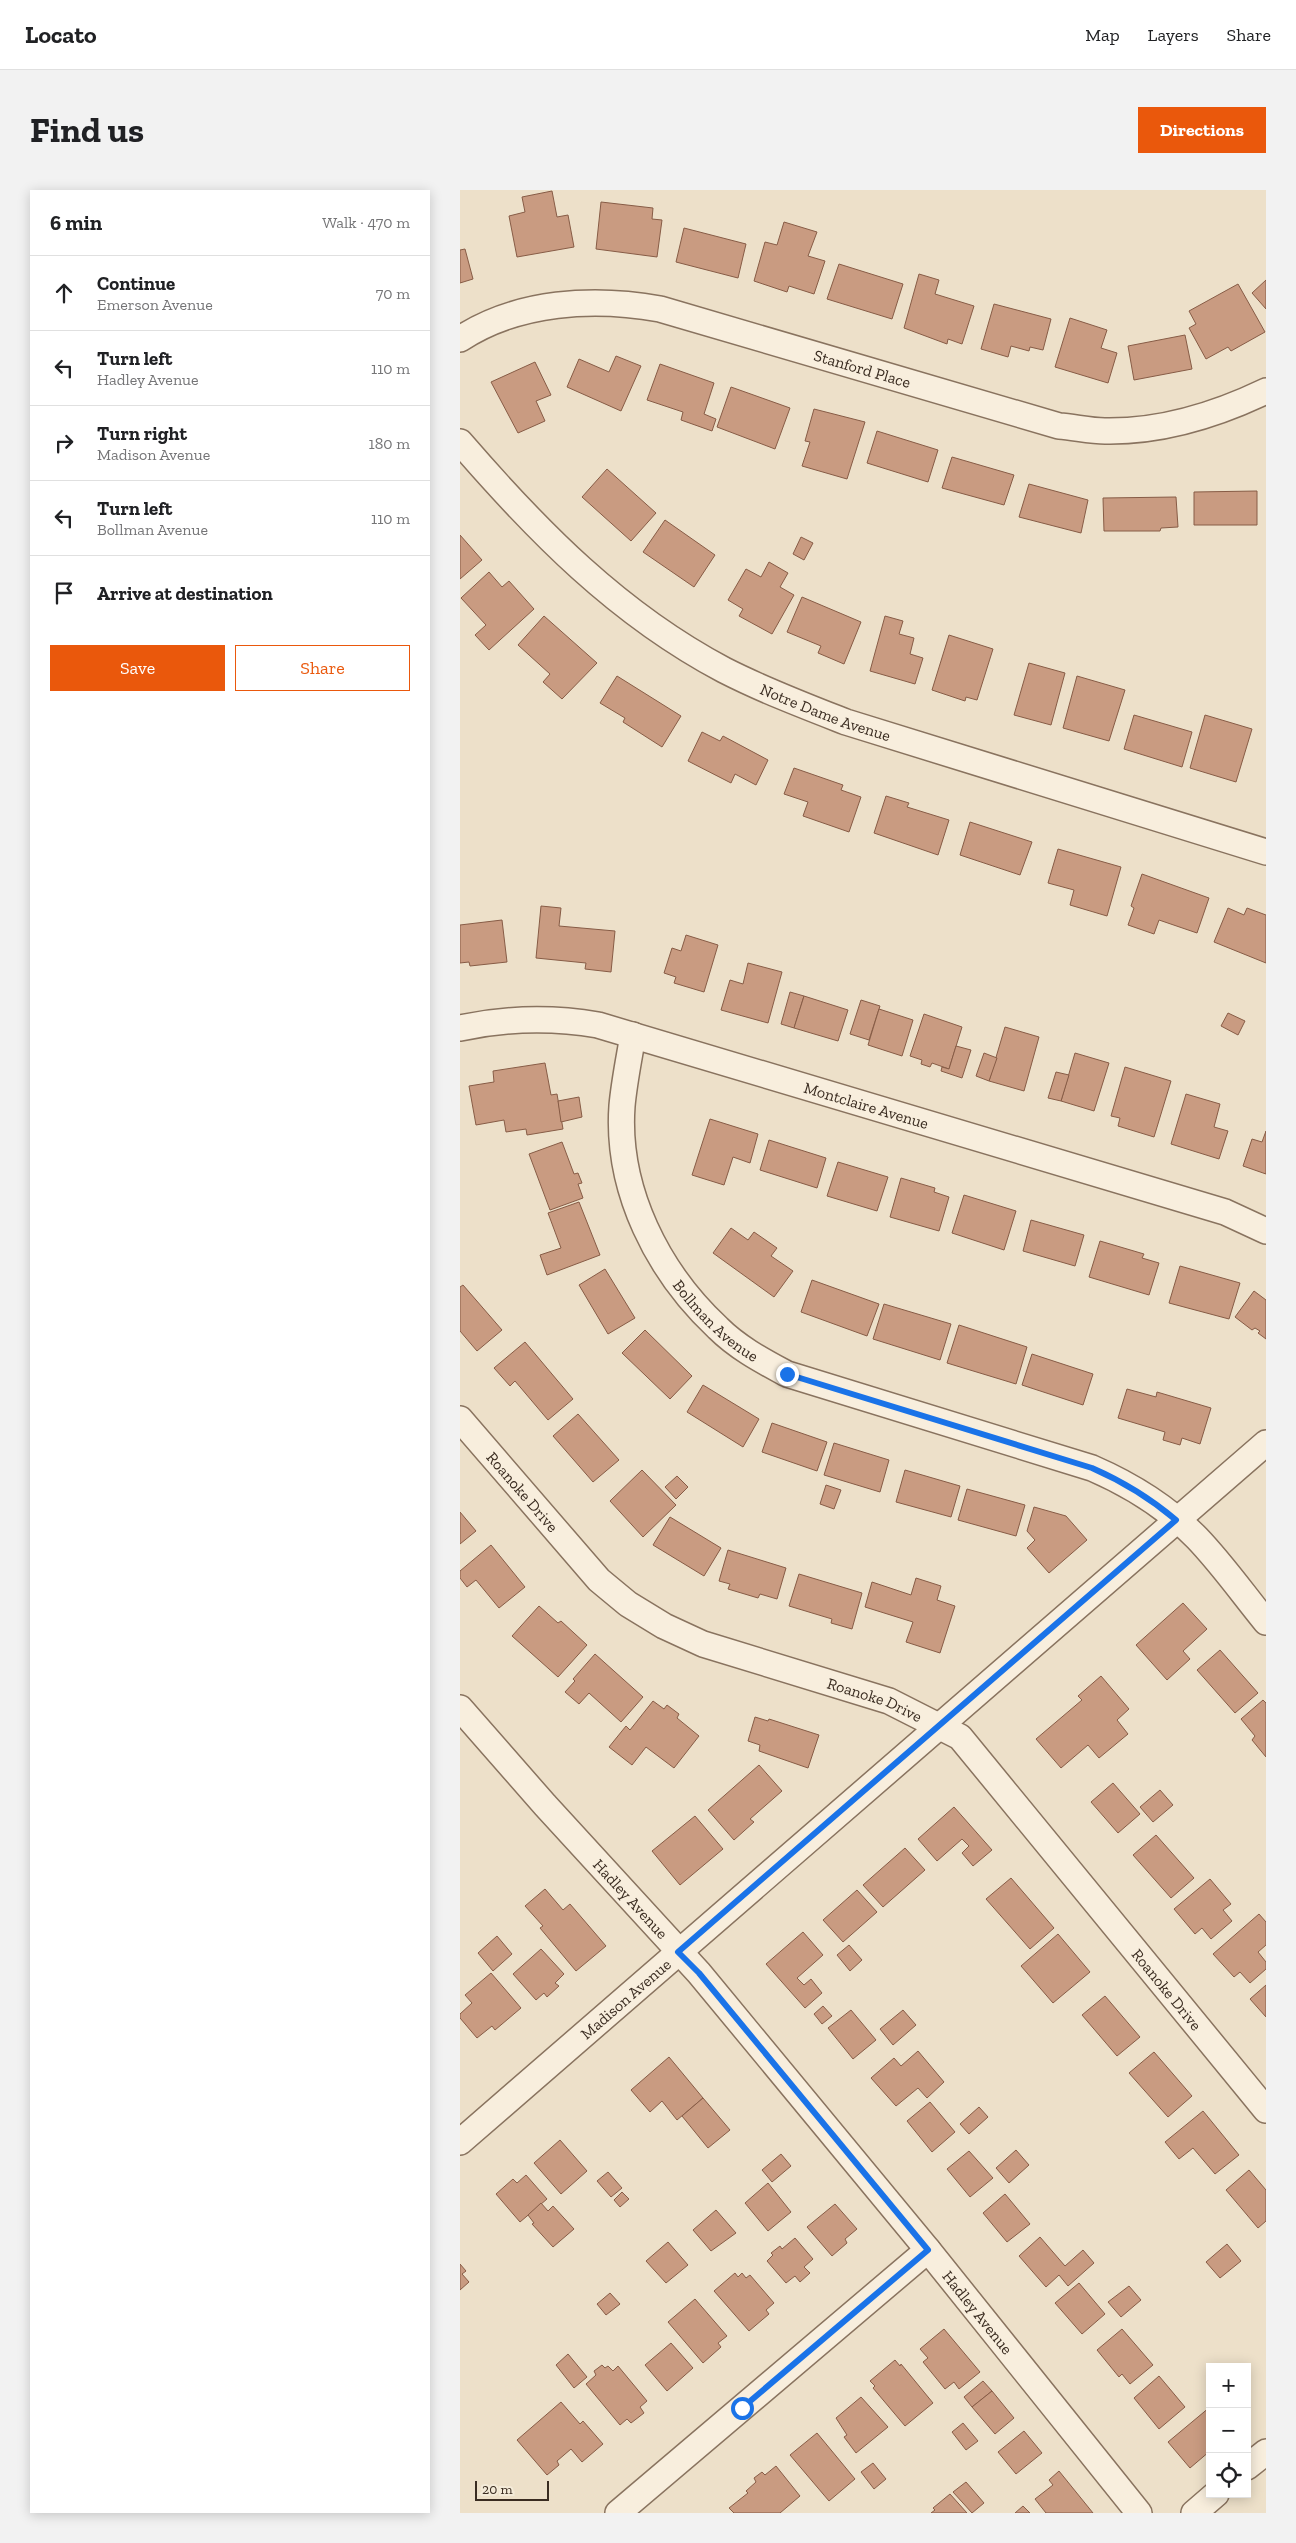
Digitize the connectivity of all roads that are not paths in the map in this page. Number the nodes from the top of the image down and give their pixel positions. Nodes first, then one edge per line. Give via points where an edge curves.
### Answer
1 (460, 339) edge
2 (1266, 391) edge
3 (460, 442) edge
4 (1266, 852) edge
5 (460, 1028) edge
6 (633, 1035) junction
7 (1266, 1231) edge
8 (460, 1419) edge
9 (1266, 1443) edge
10 (1176, 1520) junction
11 (1266, 1622) edge
12 (460, 1708) edge
13 (938, 1726) junction
14 (678, 1952) junction
15 (1266, 2110) edge
16 (460, 2142) edge
17 (928, 2250) junction
18 (1266, 2452) edge
19 (1251, 2465) edge
20 (1211, 2498) edge
21 (618, 2513) edge
22 (1140, 2513) edge
23 (1194, 2513) edge

1 - 2 street, Stanford Place via 514,314 548,306 590,302 633,304 660,309 1059,426 1105,431 1152,428 1192,420
3 - 4 street, Notre Dame Avenue via 561,552 666,635 723,669 783,698 846,722
5 - 6 street, Montclaire Avenue via 526,1018 598,1025
6 - 7 street, Montclaire Avenue via 1224,1212
6 - 10 street, Bollman Avenue via 622,1107 624,1152 632,1195 649,1237 672,1275 690,1300 719,1329 751,1354 787,1374 1092,1468 1150,1498
8 - 13 street, Roanoke Drive via 599,1580 628,1604 703,1644 889,1701
9 - 10 street, Madison Avenue
10 - 11 street, Bollman Avenue via 1197,1538
10 - 13 street, Madison Avenue
12 - 14 street, Hadley Avenue
13 - 14 street, Madison Avenue
13 - 15 street, Roanoke Drive via 960,1737 969,1747
14 - 16 street, Madison Avenue
14 - 17 street, Hadley Avenue via 699,1973
17 - 21 street
17 - 22 street, Hadley Avenue
18 - 19 street
20 - 23 street

